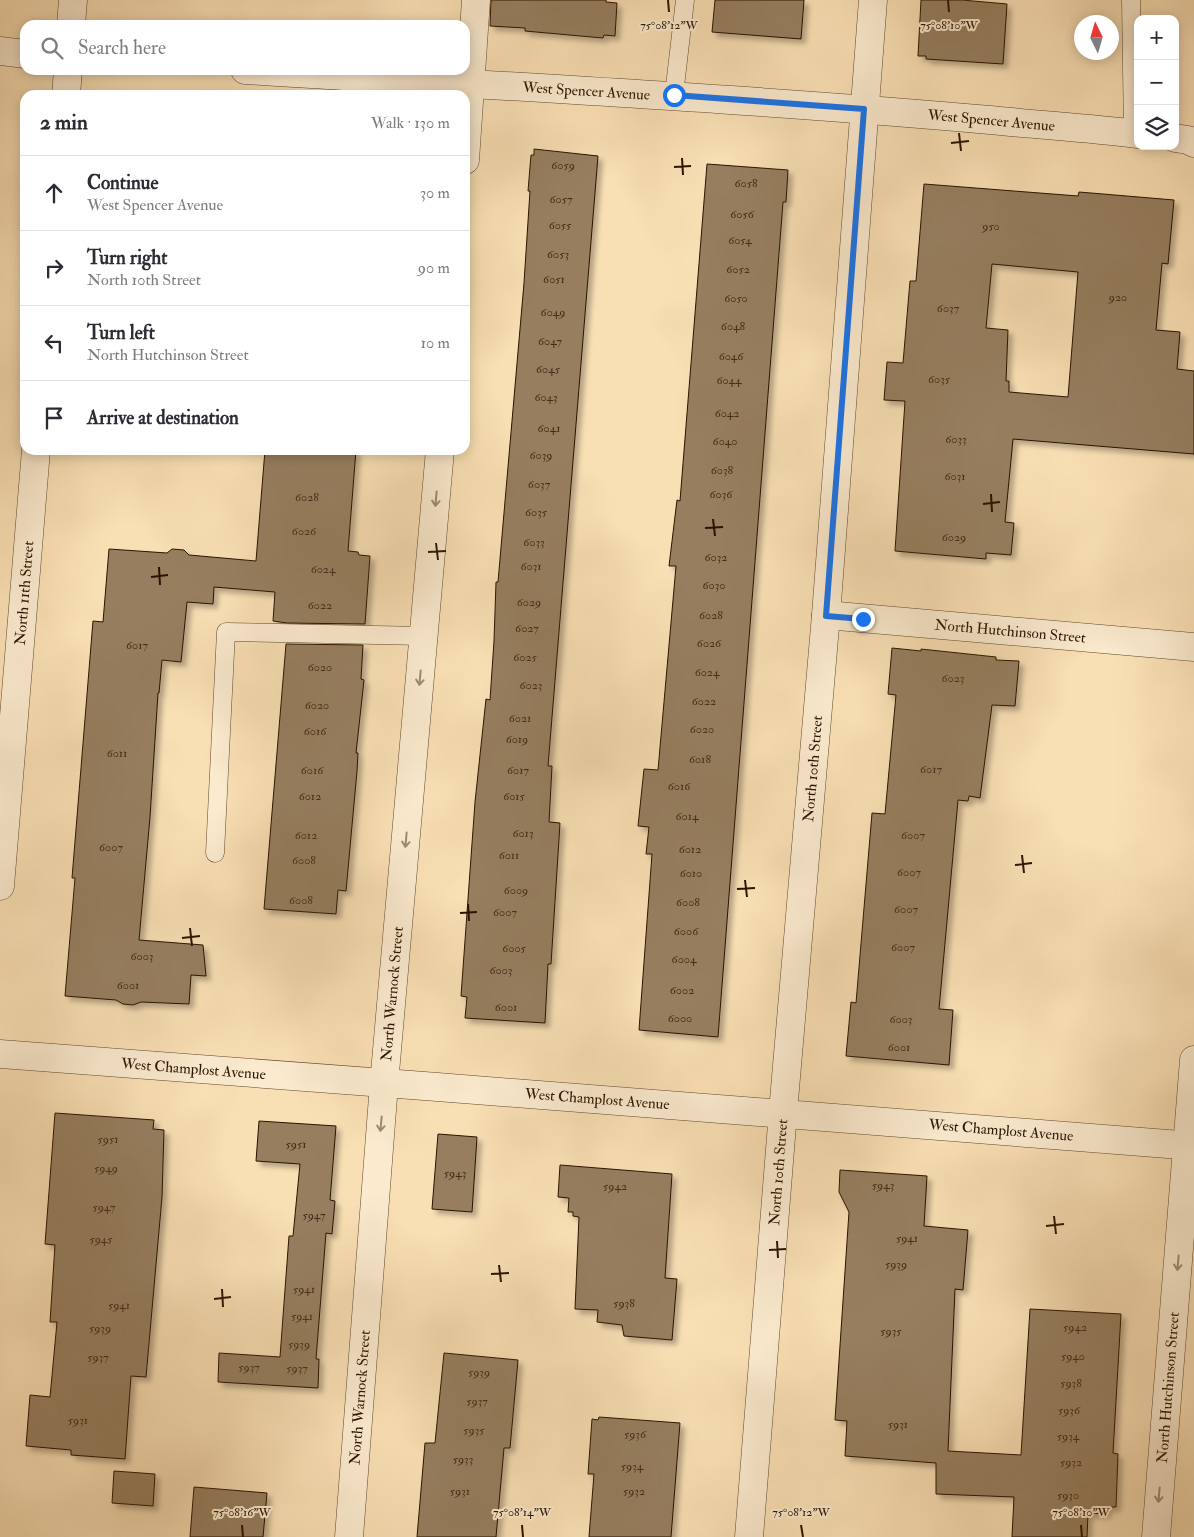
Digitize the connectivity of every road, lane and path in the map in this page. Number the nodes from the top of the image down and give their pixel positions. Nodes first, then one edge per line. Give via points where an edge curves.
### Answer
1 (73, 0) edge
2 (476, 0) edge
3 (685, 0) edge
4 (872, 0) edge
5 (1131, 0) edge
6 (71, 20) edge
7 (0, 51) edge
8 (20, 53) edge
9 (68, 75) edge
10 (321, 75) edge
11 (472, 85) junction
12 (66, 90) edge
13 (674, 95) junction
14 (1135, 105) edge
15 (470, 106) edge
16 (864, 109) junction
17 (1134, 134) edge
18 (1179, 139) edge
19 (1194, 143) edge
20 (36, 455) edge
21 (440, 455) edge
22 (826, 616) junction
23 (424, 636) junction
24 (1194, 647) edge
25 (215, 853) dead end
26 (0, 886) edge
27 (0, 1054) edge
28 (1194, 1060) edge
29 (384, 1084) junction
30 (783, 1112) junction
31 (1191, 1145) edge
32 (349, 1537) edge
33 (749, 1537) edge
34 (1156, 1537) edge

1 - 6 street
2 - 11 street
3 - 13 lane
4 - 16 street, North 10th Street
5 - 14 lane
7 - 8 street
9 - 12 street
10 - 11 street, West Spencer Avenue
11 - 13 street, West Spencer Avenue
11 - 15 street
13 - 16 street, West Spencer Avenue
16 - 17 street, West Spencer Avenue
16 - 22 street, North 10th Street
18 - 19 street
20 - 26 street, North 11th Street
21 -> 23 street, North Warnock Street
22 - 24 street, North Hutchinson Street
22 - 30 street, North 10th Street
23 - 25 lane via 226,632
23 -> 29 street, North Warnock Street
27 - 29 street, West Champlost Avenue
28 - 31 street, North Hutchinson Street
29 - 30 street, West Champlost Avenue
29 -> 32 street, North Warnock Street
30 - 31 street, West Champlost Avenue
30 - 33 street, North 10th Street
31 -> 34 street, North Hutchinson Street

